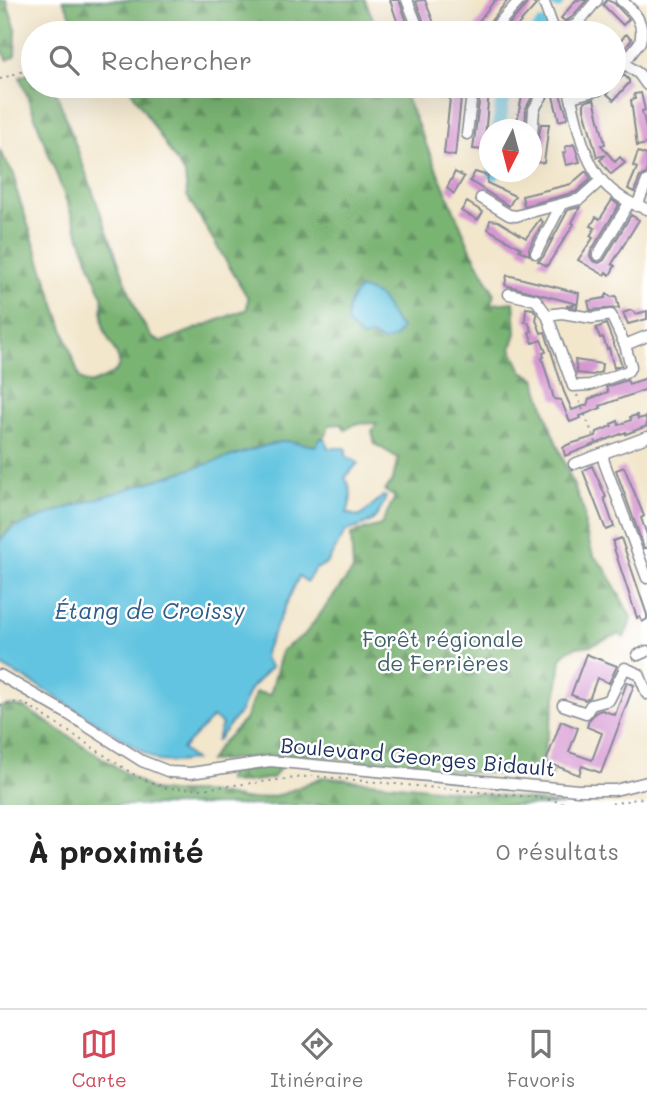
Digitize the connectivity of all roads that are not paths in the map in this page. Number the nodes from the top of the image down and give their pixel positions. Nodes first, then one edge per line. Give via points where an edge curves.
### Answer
1 (407, 0) edge
2 (520, 0) edge
3 (543, 0) edge
4 (597, 0) edge
5 (621, 0) edge
6 (415, 21) edge
7 (501, 21) edge
8 (551, 21) edge
9 (579, 21) edge
10 (626, 60) edge
11 (626, 64) edge
12 (647, 85) edge
13 (472, 98) edge
14 (541, 98) edge
15 (571, 98) edge
16 (533, 119) edge
17 (467, 134) dead end
18 (600, 181) junction
19 (647, 181) edge
20 (481, 198) dead end
21 (561, 205) junction
22 (638, 206) edge
23 (536, 253) dead end
24 (598, 255) dead end
25 (509, 294) dead end
26 (547, 315) junction
27 (647, 337) edge
28 (625, 345) junction
29 (647, 437) edge
30 (603, 455) junction
31 (574, 464) dead end
32 (647, 578) edge
33 (1, 677) edge
34 (647, 694) edge
35 (563, 705) dead end
36 (647, 782) edge

1 - 6 street
2 - 7 street
3 - 8 street
4 - 9 street
5 - 10 street via 636,13 641,30 640,42
11 - 12 street
13 - 17 street
14 - 16 street
15 - 18 street via 586,154
18 - 21 street via 580,199
18 - 22 street
19 - 22 street
20 - 21 street via 512,216
21 - 23 street
22 - 24 street
25 - 26 street via 536,300
26 - 28 street via 611,315
26 - 28 street via 573,386 590,385 628,371 631,366
27 - 28 street
29 - 30 street
30 - 31 street
30 - 32 street
33 - 36 street, Boulevard Georges Bidault via 142,761 170,772 271,761 578,790 615,790
34 - 35 street via 639,674 625,668 609,700 591,705 586,713

